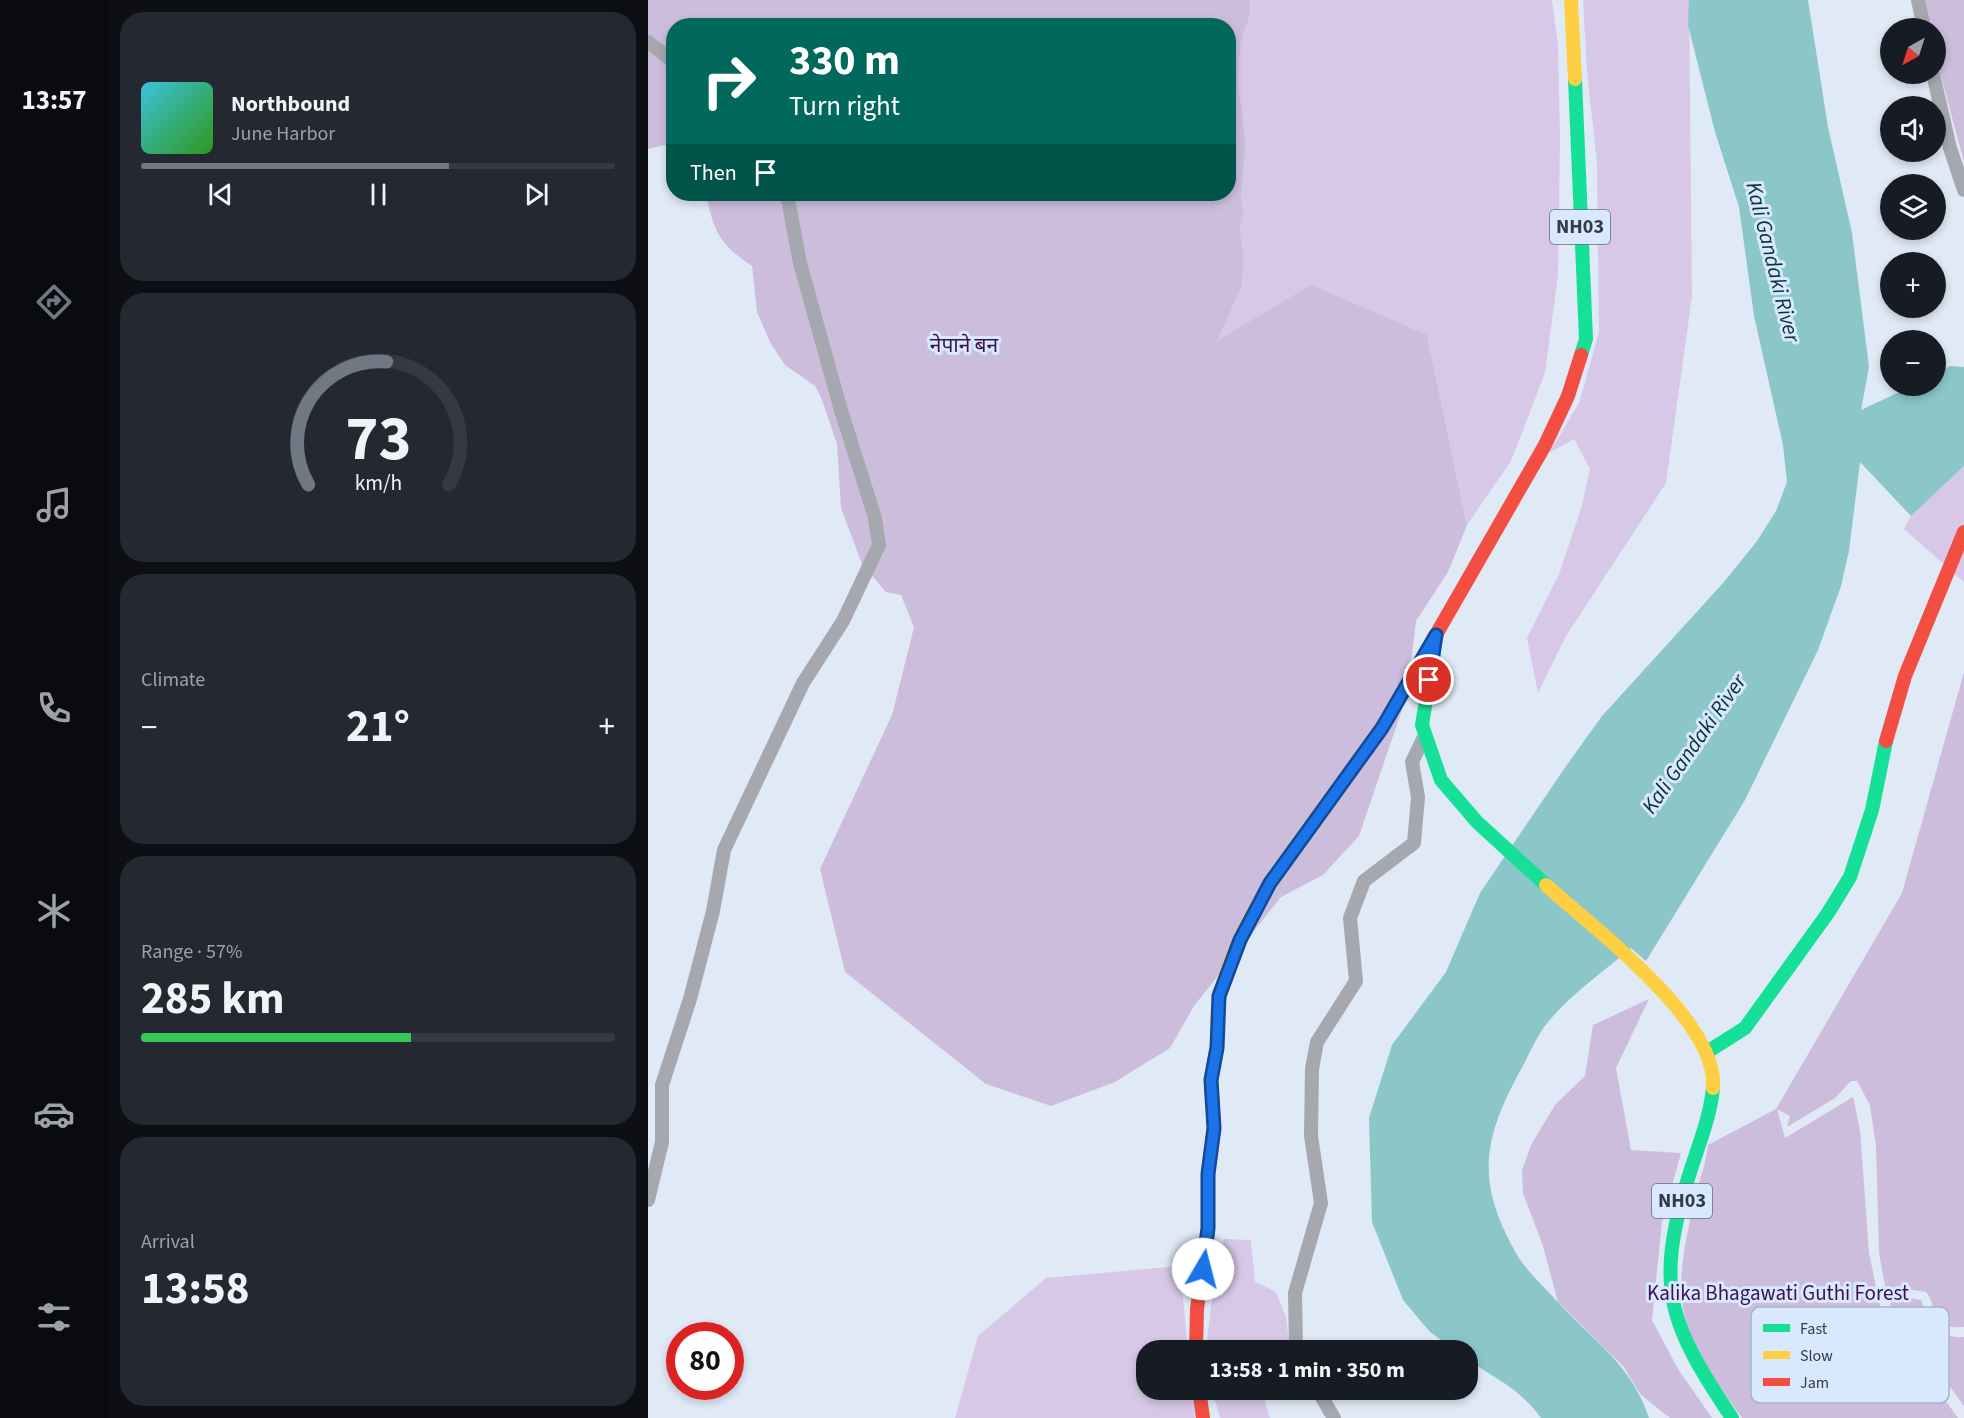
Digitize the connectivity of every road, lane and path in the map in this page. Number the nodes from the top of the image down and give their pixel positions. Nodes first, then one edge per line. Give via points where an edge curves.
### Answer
1 (1571, 0) edge
2 (1918, 0) edge
3 (1922, 18) edge
4 (648, 42) edge
5 (666, 56) edge
6 (1935, 84) edge
7 (1964, 190) edge
8 (788, 201) edge
9 (1964, 532) edge
10 (1436, 635) junction
11 (1425, 735) junction
12 (1707, 1052) junction
13 (648, 1200) edge
14 (1196, 1340) edge
15 (1296, 1340) edge
16 (1201, 1400) edge
17 (1323, 1400) edge
18 (1203, 1418) edge
19 (1334, 1418) edge
20 (1732, 1418) edge

1 - 10 main road, NH03 via 1586,339 1568,396 1545,445
2 - 3 street
4 - 5 street
6 - 7 street
8 - 13 street via 800,263 879,545 843,621 803,683 724,850 693,988 662,1085 662,1142
9 - 12 main road via 1905,676 1872,810 1850,877 1745,1028
10 - 11 main road, NH03 via 1422,725
10 - 14 main road via 1382,728 1270,883 1240,940 1219,996 1211,1080 1214,1128 1208,1174 1208,1228
11 - 12 main road, NH03 via 1441,780 1477,822 1660,988
11 - 15 street via 1412,762 1418,797 1414,843 1364,881 1350,918 1356,981 1317,1042 1312,1069 1311,1136 1321,1203 1295,1293
12 - 20 main road, NH03 via 1714,1073 1712,1095 1674,1230 1669,1267 1671,1298 1689,1350
16 - 18 main road
17 - 19 street

